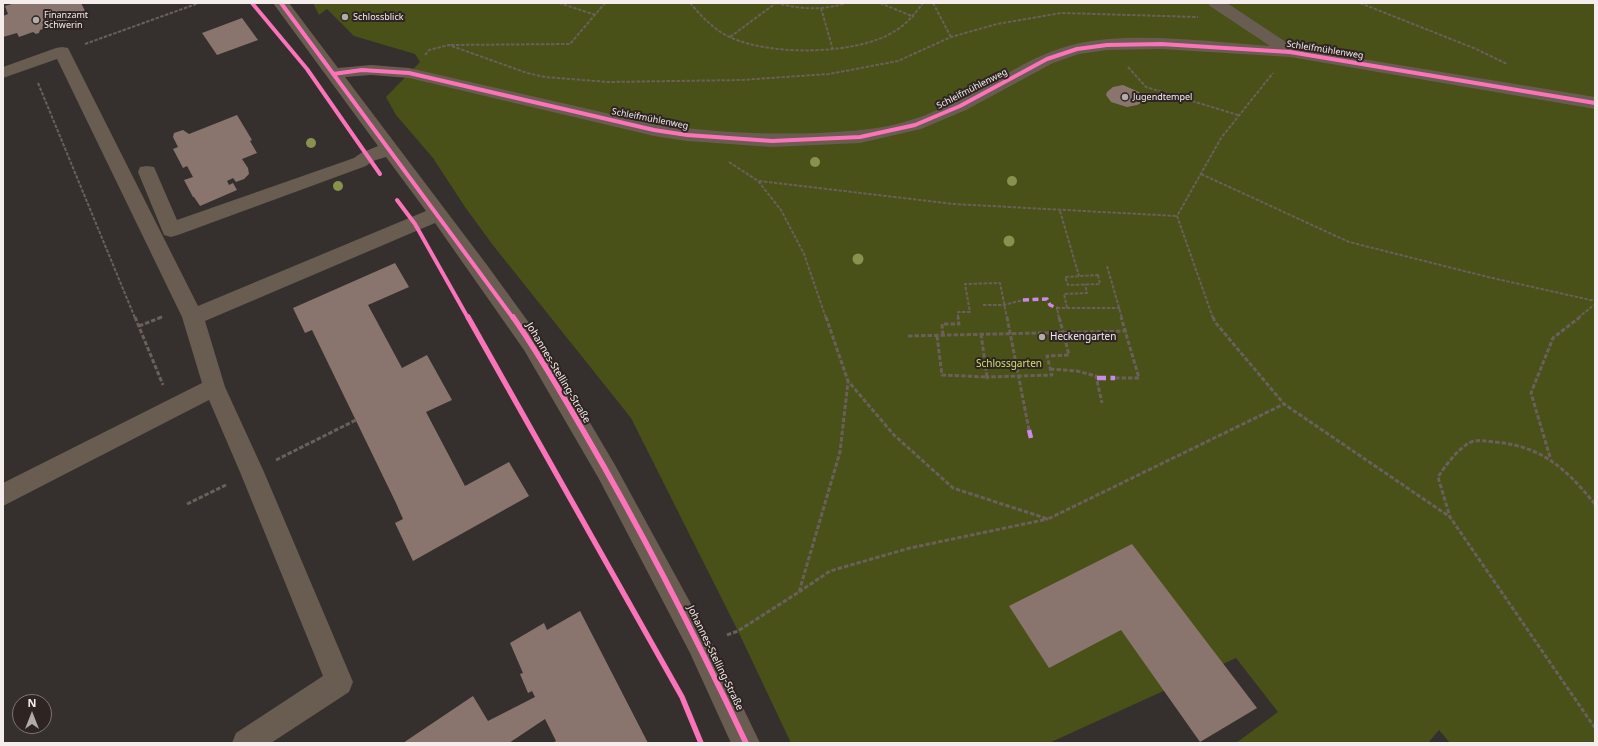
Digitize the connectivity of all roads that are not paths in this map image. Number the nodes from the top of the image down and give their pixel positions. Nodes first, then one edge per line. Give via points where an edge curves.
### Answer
1 (281, 3) edge
2 (1216, 3) edge
3 (1290, 52) junction
4 (3, 73) edge
5 (333, 74) junction
6 (1595, 103) edge
7 (390, 149) junction
8 (147, 172) dead end
9 (438, 214) junction
10 (194, 317) junction
11 (214, 387) junction
12 (3, 495) edge
13 (246, 743) edge
14 (746, 743) edge

1 - 5 street, Johannes-Stelling-Straße
2 - 3 street
3 - 5 street, Schleifmühlenweg via 1161,44 1107,45 1077,49 1047,59 960,106 915,125 860,137 772,141 654,130 408,73 352,68
3 - 6 street, Schleifmühlenweg
4 - 10 street via 62,52
5 - 7 street, Johannes-Stelling-Straße
7 - 8 street via 171,230
7 - 9 street, Johannes-Stelling-Straße
9 - 10 street
9 - 14 street, Johannes-Stelling-Straße via 532,344 608,472 699,644
10 - 11 street
11 - 12 street
11 - 13 street via 339,682

